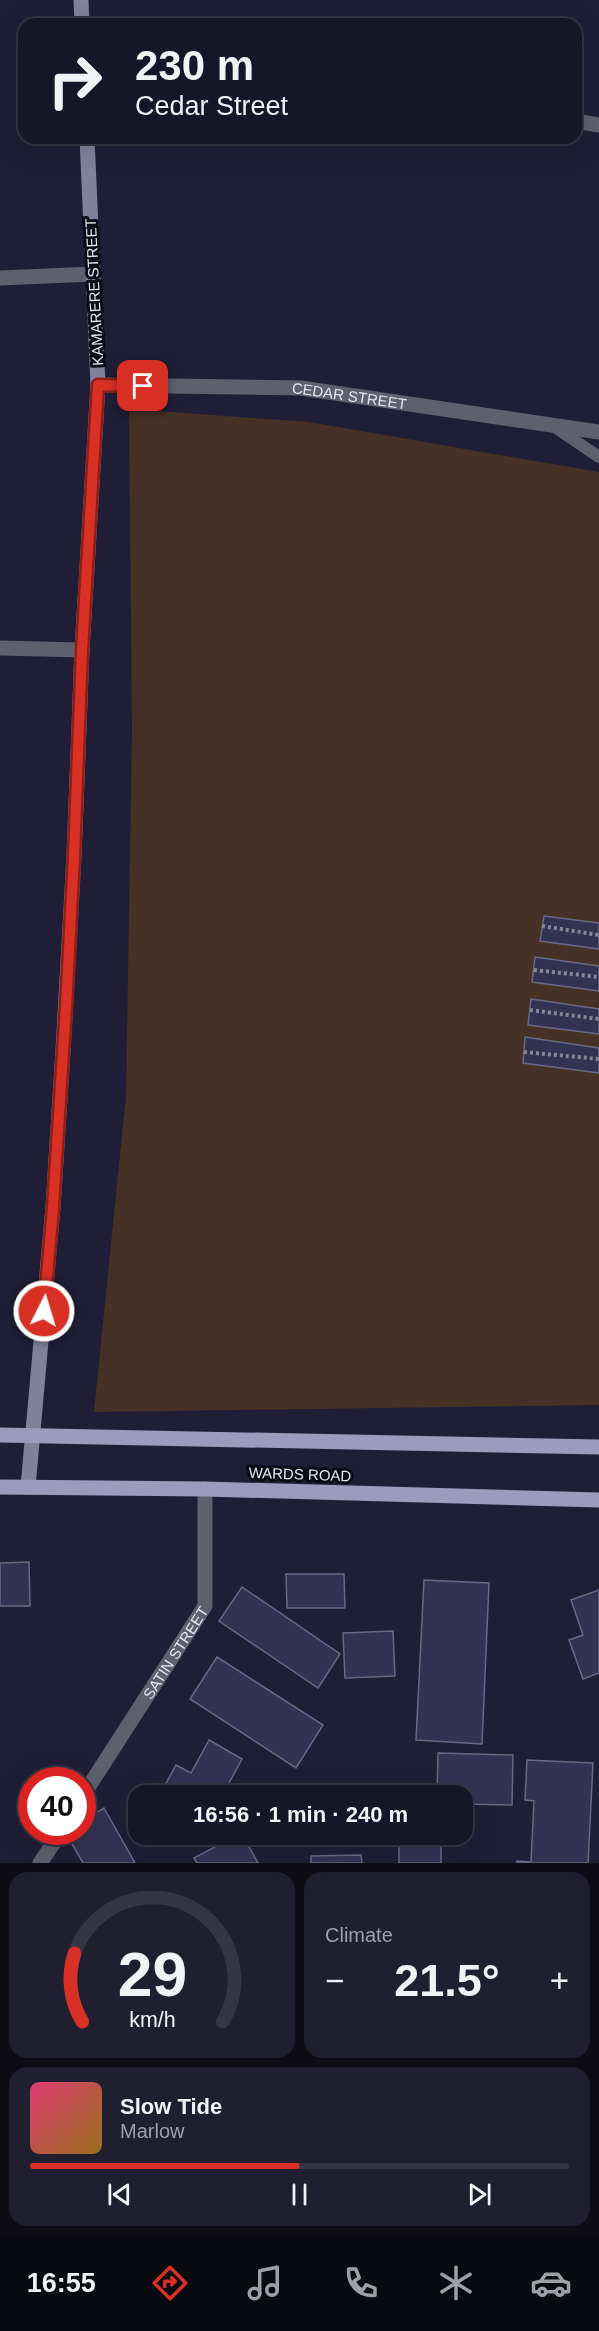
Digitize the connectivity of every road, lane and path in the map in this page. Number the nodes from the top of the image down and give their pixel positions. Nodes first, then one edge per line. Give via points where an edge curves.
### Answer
1 (81, 0) edge
2 (82, 18) edge
3 (582, 122) edge
4 (599, 125) edge
5 (87, 144) edge
6 (93, 274) junction
7 (0, 278) edge
8 (98, 385) junction
9 (551, 425) junction
10 (599, 432) edge
11 (599, 457) edge
12 (0, 648) edge
13 (82, 650) junction
14 (542, 926) dead end
15 (599, 934) edge
16 (534, 970) dead end
17 (599, 977) edge
18 (530, 1010) dead end
19 (599, 1019) edge
20 (524, 1052) dead end
21 (599, 1059) edge
22 (0, 1435) edge
23 (34, 1435) junction
24 (599, 1447) edge
25 (0, 1487) edge
26 (28, 1487) junction
27 (205, 1489) junction
28 (599, 1500) edge
29 (96, 1775) edge
30 (52, 1845) edge
31 (40, 1863) edge

1 - 2 street
3 - 4 street
5 - 6 street, KAMARERE STREET
6 - 7 street
6 - 8 street, KAMARERE STREET
8 - 9 street, CEDAR STREET via 301,388
8 - 13 street, KAMARERE STREET
9 - 10 street, CEDAR STREET
9 - 11 lane
12 - 13 street
13 - 23 street, KAMARERE STREET via 62,1073
14 - 15 path
16 - 17 path
18 - 19 path
20 - 21 path
22 - 23 main road
23 - 24 main road
23 - 26 street, KAMARERE STREET
25 - 26 main road, WARDS ROAD
26 - 27 main road, WARDS ROAD
27 - 28 main road, WARDS ROAD
27 - 29 street, SATIN STREET via 205,1606
30 - 31 street

